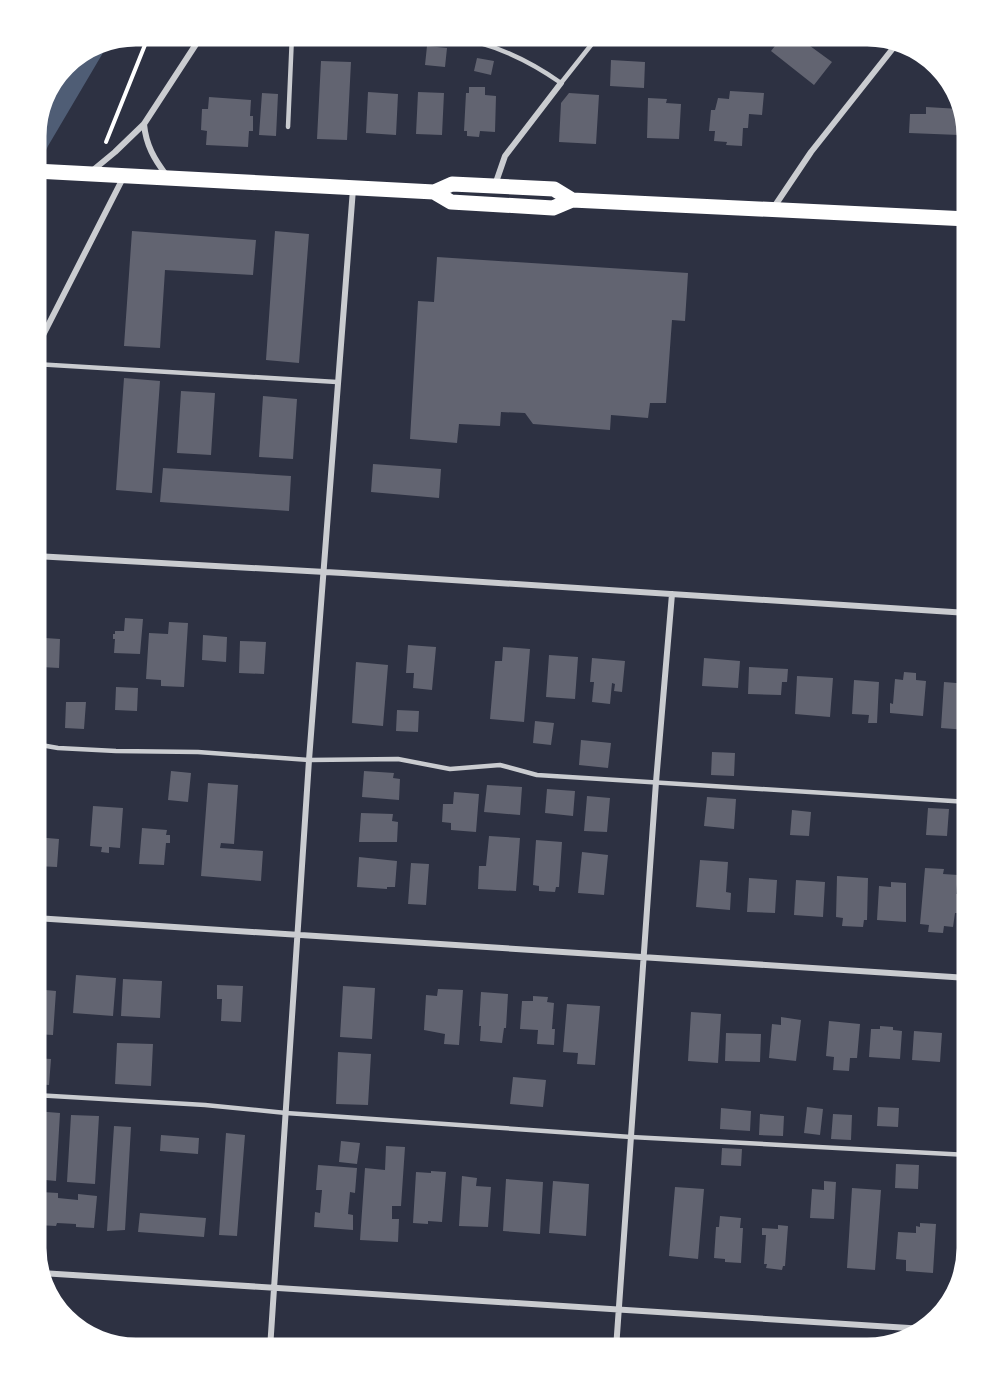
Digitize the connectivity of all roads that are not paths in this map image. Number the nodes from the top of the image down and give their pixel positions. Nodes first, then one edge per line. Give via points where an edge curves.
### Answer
1 (195, 45) edge
2 (292, 45) edge
3 (488, 45) edge
4 (591, 45) edge
5 (892, 49) edge
6 (561, 83) junction
7 (144, 124) junction
8 (288, 127) dead end
9 (45, 172) edge
10 (84, 174) junction
11 (124, 176) junction
12 (169, 178) junction
13 (494, 186) junction
14 (353, 188) junction
15 (434, 192) junction
16 (572, 200) junction
17 (772, 210) junction
18 (958, 218) edge
19 (45, 331) edge
20 (45, 365) edge
21 (338, 382) junction
22 (45, 557) edge
23 (324, 572) junction
24 (672, 594) junction
25 (958, 612) edge
26 (45, 745) edge
27 (309, 760) junction
28 (656, 782) junction
29 (958, 801) edge
30 (45, 919) edge
31 (298, 935) junction
32 (645, 959) junction
33 (958, 977) edge
34 (45, 1096) edge
35 (286, 1113) junction
36 (631, 1137) junction
37 (958, 1154) edge
38 (49, 1274) edge
39 (275, 1289) junction
40 (620, 1310) junction
41 (910, 1328) edge
42 (271, 1339) edge
43 (617, 1339) edge

1 - 7 street
2 - 8 lane
3 - 6 lane via 541,69
4 - 6 lane
5 - 17 street via 811,152
6 - 13 street via 506,156
7 - 10 street via 116,152
7 - 12 street via 151,153
9 - 10 main road
10 - 11 main road
11 - 12 main road
11 - 19 street
12 - 14 main road
13 - 15 main road via 452,184
13 - 16 main road via 554,189
14 - 15 main road
14 - 21 street
15 - 16 main road via 451,202 553,208
16 - 17 main road
17 - 18 main road
20 - 21 lane
21 - 23 street
22 - 23 street
23 - 24 street
23 - 27 street
24 - 25 street
24 - 28 street
26 - 27 lane
27 - 28 lane via 398,759 450,769 500,765 537,775
27 - 31 street
28 - 29 lane
28 - 32 street
30 - 31 street
31 - 32 street
31 - 35 street
32 - 33 street
32 - 36 street
34 - 35 lane
35 - 36 lane
35 - 39 street
36 - 37 lane
36 - 40 street
38 - 39 street
39 - 40 street
39 - 42 street
40 - 41 street
40 - 43 street

